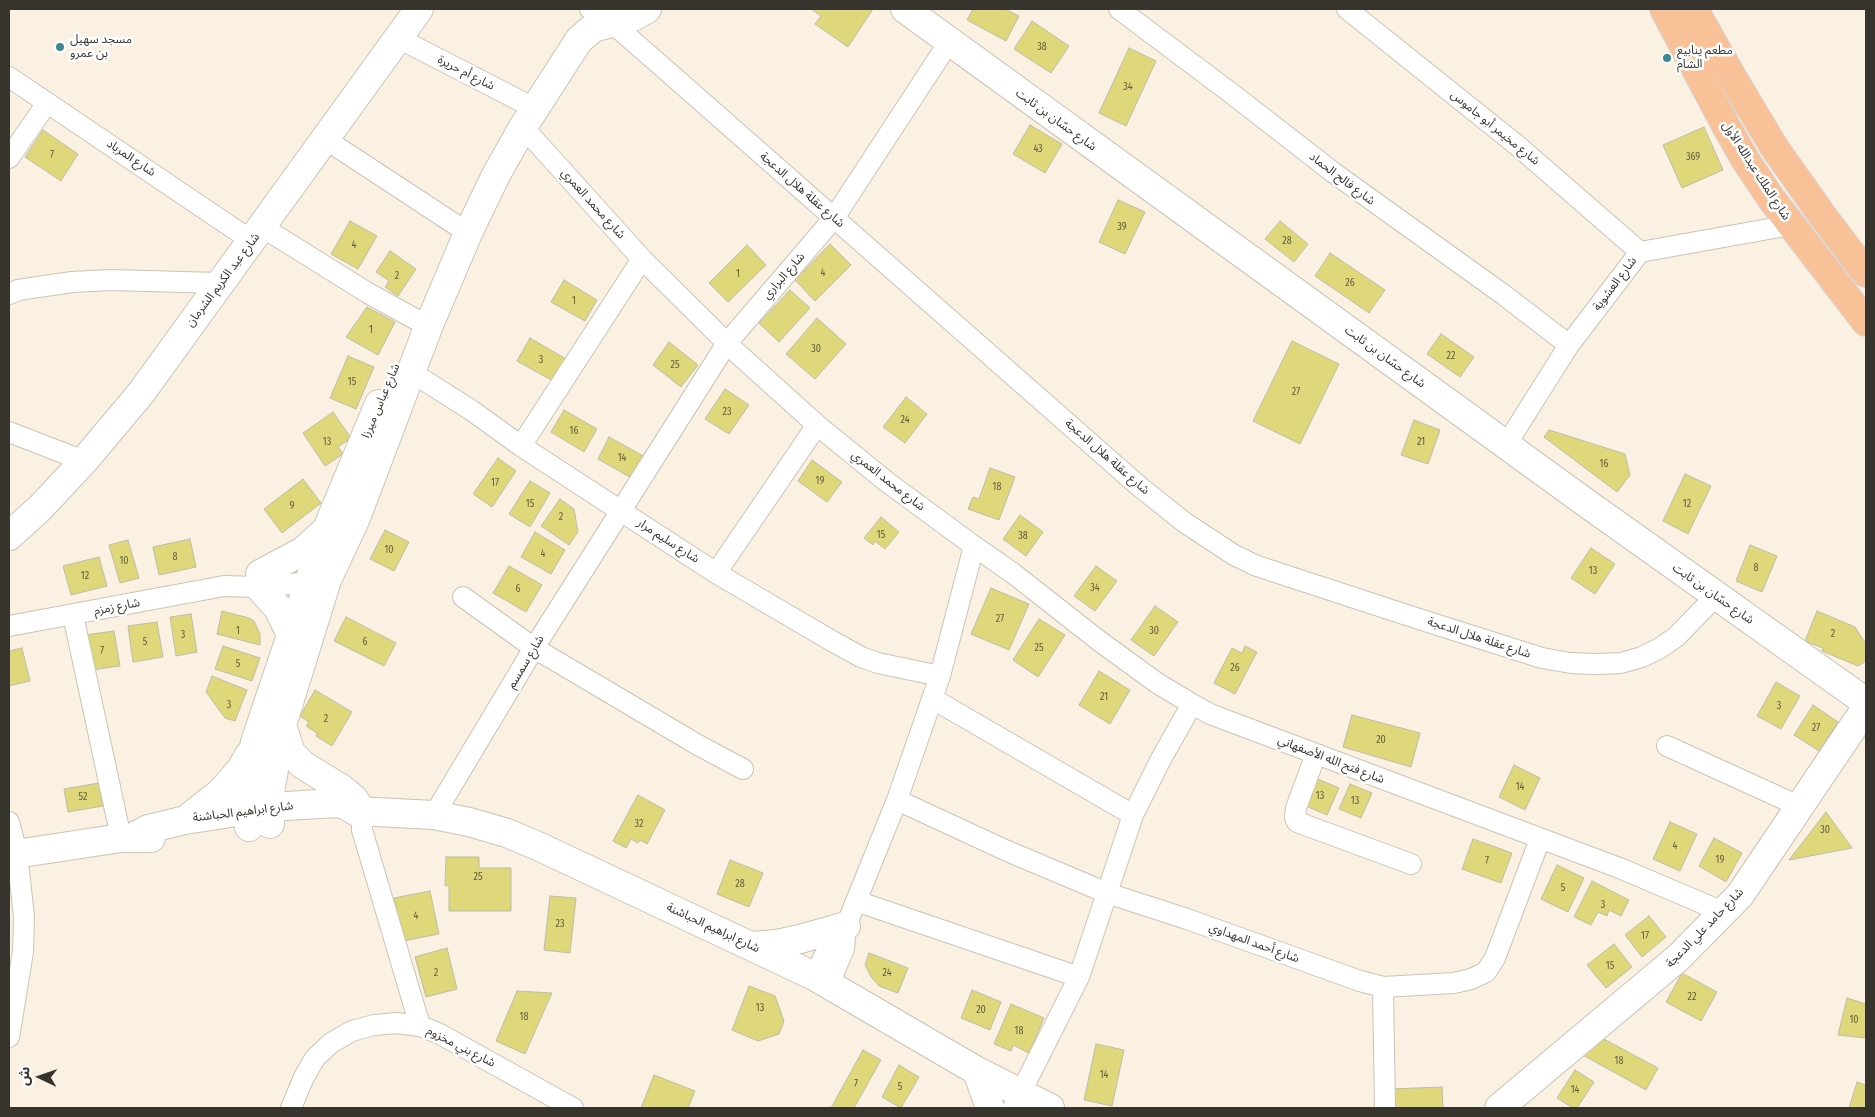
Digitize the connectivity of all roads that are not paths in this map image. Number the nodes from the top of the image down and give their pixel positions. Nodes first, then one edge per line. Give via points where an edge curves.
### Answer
1 (419, 9) edge
2 (647, 9) edge
3 (905, 9) edge
4 (1119, 9) edge
5 (1664, 9) edge
6 (1694, 9) edge
7 (1355, 10) edge
8 (601, 13) edge
9 (398, 38) junction
10 (949, 42) junction
11 (9, 77) edge
12 (47, 103) junction
13 (526, 112) junction
14 (325, 139) junction
15 (9, 158) edge
16 (834, 218) junction
17 (1791, 225) junction
18 (463, 228) junction
19 (257, 234) junction
20 (1640, 252) junction
21 (642, 259) junction
22 (1866, 273) edge
23 (220, 283) junction
24 (9, 294) edge
25 (415, 319) junction
26 (1866, 322) edge
27 (727, 343) junction
28 (1569, 345) junction
29 (411, 372) junction
30 (817, 424) junction
31 (9, 432) edge
32 (1506, 445) junction
33 (521, 446) junction
34 (84, 461) junction
35 (622, 512) junction
36 (327, 529) junction
37 (12, 530) edge
38 (974, 546) junction
39 (716, 573) junction
40 (318, 578) junction
41 (260, 580) junction
42 (1716, 596) junction
43 (463, 597) dead end
44 (73, 615) junction
45 (9, 626) edge
46 (291, 635) junction
47 (534, 648) junction
48 (940, 676) junction
49 (933, 699) junction
50 (1866, 702) edge
51 (1192, 704) junction
52 (1866, 708) edge
53 (282, 725) junction
54 (255, 742) junction
55 (1666, 746) dead end
56 (1316, 754) junction
57 (743, 769) dead end
58 (897, 800) junction
59 (1801, 807) junction
60 (358, 811) junction
61 (434, 815) junction
62 (1133, 815) junction
63 (259, 817) junction
64 (185, 820) junction
65 (9, 822) edge
66 (127, 838) junction
67 (1540, 839) junction
68 (13, 854) edge
69 (1411, 864) dead end
70 (1107, 893) junction
71 (1723, 912) junction
72 (851, 913) junction
73 (752, 946) junction
74 (1079, 977) junction
75 (822, 980) junction
76 (1384, 987) junction
77 (420, 1026) junction
78 (9, 1037) edge
79 (977, 1071) junction
80 (1032, 1104) edge
81 (291, 1108) edge
82 (573, 1108) edge
83 (990, 1108) edge
84 (1385, 1108) edge
85 (1499, 1108) edge

1 - 9 street, شارع عبد الكريم الشرمان
2 - 8 street, شارع عباس ميرزا via 632,17
3 - 10 street, شارع حسّان بن ثابت
4 - 28 street, شارع فالح الحماد via 1334,173
5 - 17 main road, شارع الملك عبدالله الأول via 1726,126
6 - 22 main road via 1774,147
7 - 20 street, شارع مخيمر أبو جاموس
8 - 13 street, شارع عباس ميرزا via 593,28 579,40
8 - 16 street, شارع عقلة هلال الدعجة
9 - 13 street, شارع أم حريرة
9 - 14 street, شارع عبد الكريم الشرمان
10 - 16 street, شارع البراري
10 - 32 street, شارع حسّان بن ثابت
11 - 12 street, شارع المرباد
12 - 15 street
12 - 19 street, شارع المرباد
13 - 18 street, شارع عباس ميرزا via 496,175
13 - 21 street, شارع محمد العمري
14 - 18 street
14 - 19 street, شارع عبد الكريم الشرمان
16 - 27 street, شارع البراري
16 - 42 street, شارع عقلة هلال الدعجة via 1140,487 1184,522 1257,566 1542,658 1571,663 1621,663 1642,657 1676,637
17 - 20 street, شارع العشوية
17 - 26 main road, شارع الملك عبدالله الأول
18 - 25 street, شارع عباس ميرزا
18 - 29 street, شارع عباس ميرزا
19 - 23 street, شارع عبد الكريم الشرمان
19 - 25 street, شارع المرباد
20 - 28 street, شارع العشوية
21 - 27 street, شارع محمد العمري
21 - 33 street
23 - 24 street via 72,282
23 - 34 street, شارع عبد الكريم الشرمان via 141,393
25 - 36 street, شارع عباس ميرزا
27 - 30 street, شارع محمد العمري
27 - 35 street, شارع البراري
28 - 32 street, شارع العشوية
29 - 33 street, شارع سليم مرار
29 - 40 street, شارع عباس ميرزا via 356,518
30 - 38 street, شارع محمد العمري via 887,482
30 - 39 street
31 - 34 street
32 - 42 street, شارع حسّان بن ثابت
33 - 35 street, شارع سليم مرار
34 - 37 street, شارع عبد الكريم الشرمان via 40,508
35 - 39 street, شارع سليم مرار
35 - 47 street, شارع سمسم
36 - 40 street, شارع عباس ميرزا
36 - 41 street via 303,551
38 - 48 street
38 - 51 street, شارع فتح الله الأصفهاني via 1157,683
39 - 48 street, شارع سليم مرار via 861,657
40 - 41 street, شارع زمزم via 294,572
40 - 46 street, شارع عباس ميرزا
40 - 53 street, شارع عباس ميرزا
41 - 44 street, شارع زمزم
41 - 46 street
42 - 50 street, شارع حسّان بن ثابت
43 - 47 street
44 - 45 street, شارع زمزم
44 - 66 street
46 - 54 street, شارع عباس ميرزا
47 - 57 street
47 - 61 street, شارع سمسم
48 - 49 street
49 - 58 street
49 - 62 street
51 - 56 street, شارع فتح الله الأصفهاني via 1234,724
51 - 62 street
52 - 59 street, شارع حامد علي الدعجة
53 - 60 street via 291,754 354,799
53 - 63 street, شارع عباس ميرزا via 270,792
54 - 63 street, شارع عباس ميرزا via 247,787
54 - 64 street via 241,769 226,787
55 - 59 street
56 - 67 street, شارع فتح الله الأصفهاني
56 - 69 street via 1296,808 1297,822
58 - 70 street, شارع أحمد المهداوي
58 - 72 street
59 - 71 street, شارع حامد علي الدعجة via 1740,895
60 - 61 street, شارع ابراهيم الحباشنة
60 - 63 street, شارع ابراهيم الحباشنة via 336,803
60 - 77 street
61 - 73 street, شارع ابراهيم الحباشنة via 507,833
62 - 70 street
63 - 64 street, شارع ابراهيم الحباشنة
63 - 66 street, شارع ابراهيم الحباشنة via 150,838
64 - 66 street, شارع ابراهيم الحباشنة
65 - 68 street
66 - 68 street, شارع ابراهيم الحباشنة
67 - 71 street, شارع فتح الله الأصفهاني
67 - 76 street, شارع أحمد المهداوي via 1495,958 1486,972 1454,983
68 - 78 street via 22,884 24,926
70 - 74 street
70 - 76 street, شارع أحمد المهداوي
71 - 85 street, شارع حامد علي الدعجة via 1679,957
72 - 73 street via 800,939
72 - 74 street
72 - 75 street via 834,940
73 - 75 street, شارع ابراهيم الحباشنة
74 - 80 street
75 - 79 street, شارع ابراهيم الحباشنة
76 - 84 street
77 - 81 street, شارع بني مخزوم via 374,1025 331,1043 315,1058
77 - 82 street, شارع بني مخزوم via 454,1041
79 - 80 street, شارع ابراهيم الحباشنة
79 - 83 street

